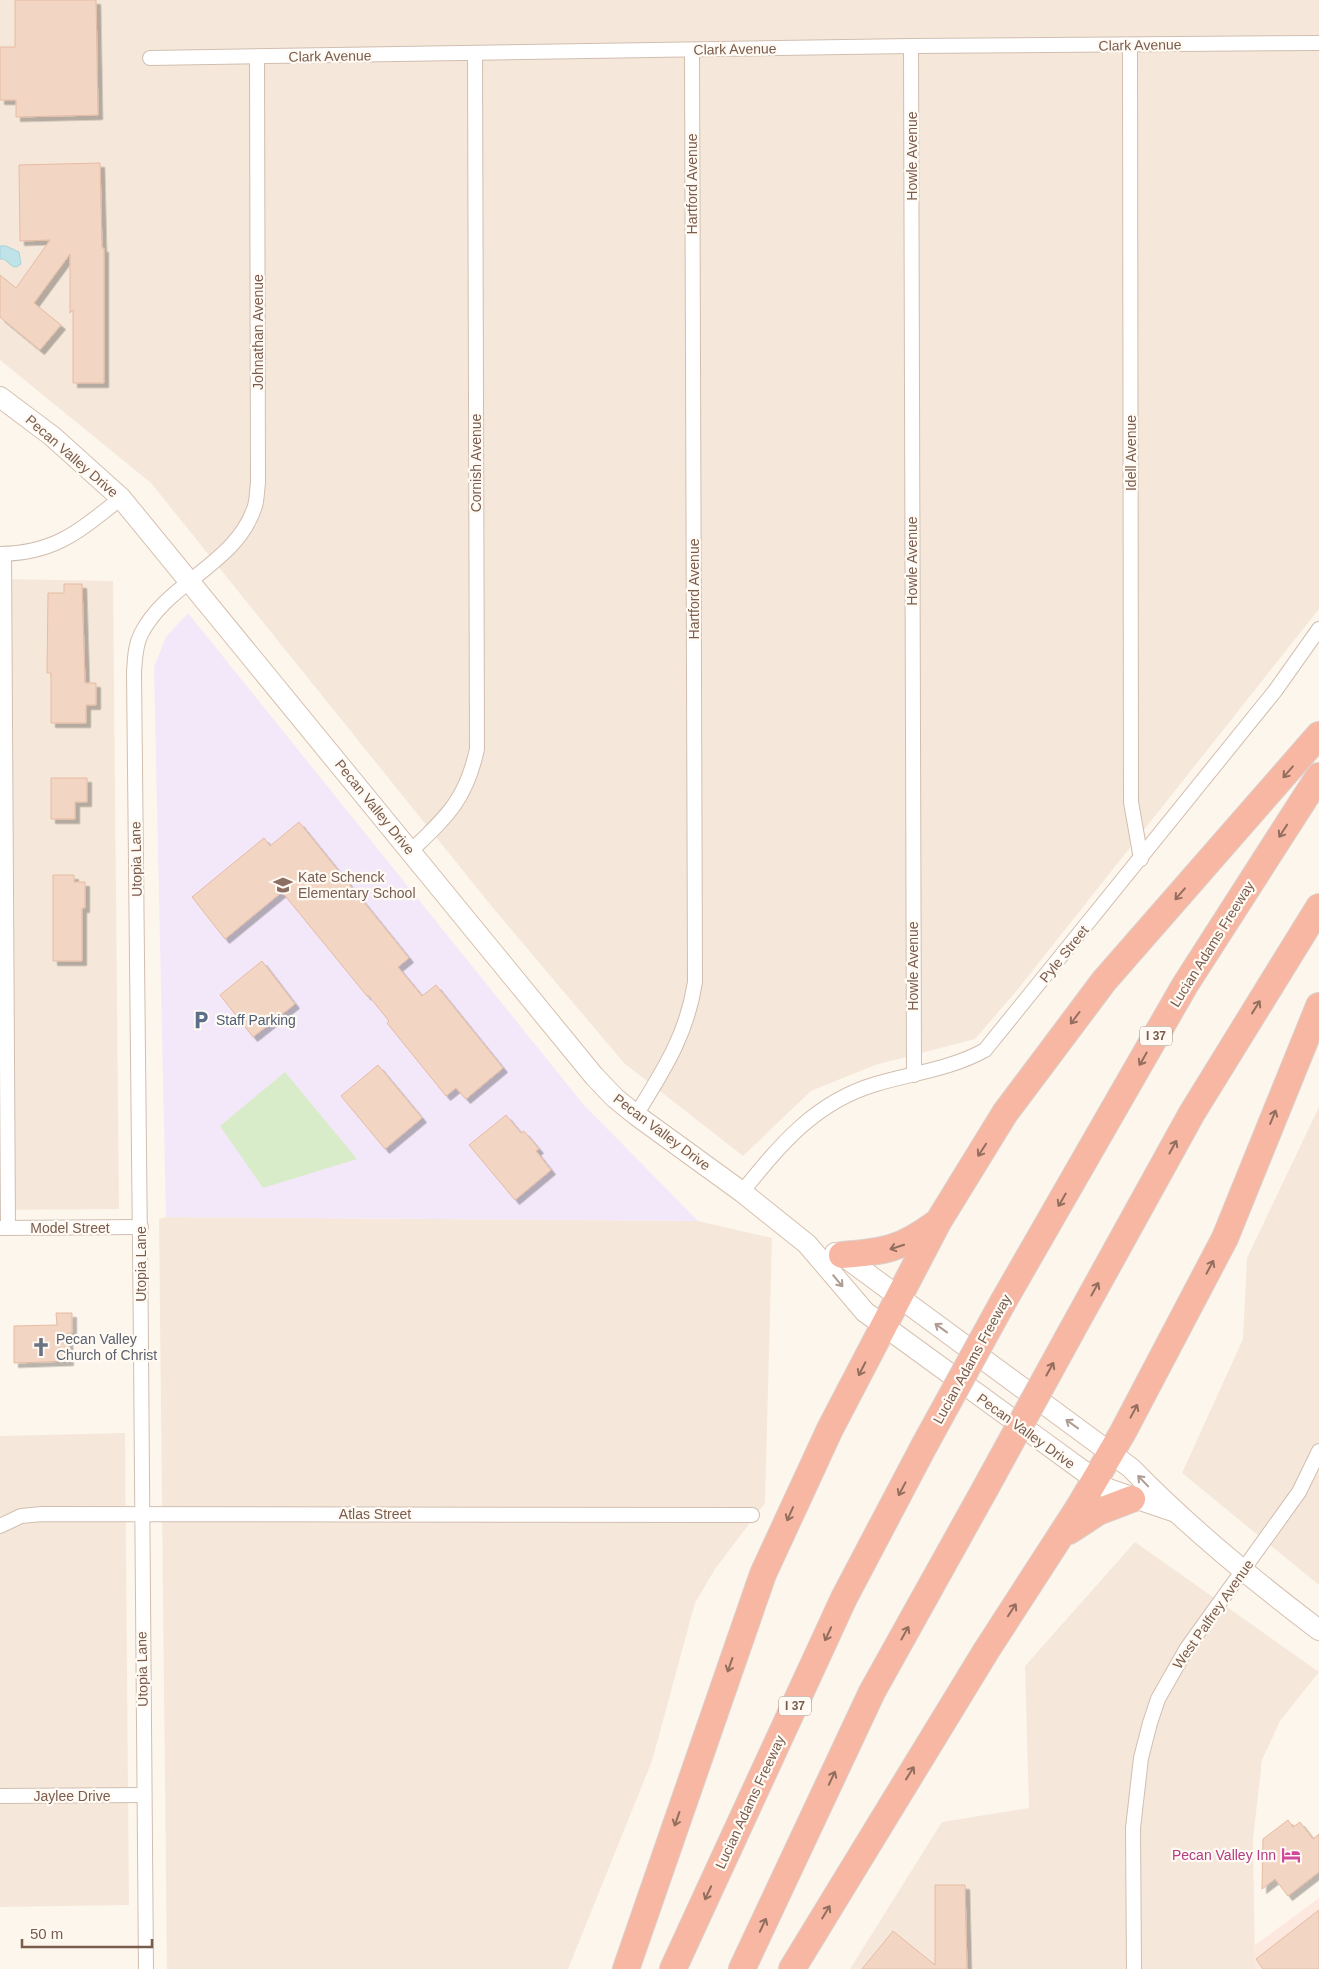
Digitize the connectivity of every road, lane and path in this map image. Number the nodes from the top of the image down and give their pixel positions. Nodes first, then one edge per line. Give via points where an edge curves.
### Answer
1 (1319, 43) edge
2 (911, 46) junction
3 (1130, 46) junction
4 (692, 50) junction
5 (475, 53) junction
6 (257, 57) junction
7 (150, 58) dead end
8 (0, 397) edge
9 (121, 498) junction
10 (2, 554) edge
11 (190, 581) junction
12 (1319, 628) edge
13 (1319, 735) edge
14 (1319, 776) edge
15 (412, 851) junction
16 (1141, 859) junction
17 (1319, 907) edge
18 (1319, 1006) edge
19 (914, 1076) junction
20 (636, 1115) junction
21 (742, 1192) junction
22 (938, 1222) junction
23 (141, 1227) junction
24 (4, 1228) edge
25 (807, 1244) junction
26 (842, 1255) junction
27 (899, 1297) junction
28 (884, 1326) junction
29 (1319, 1451) edge
30 (1111, 1453) junction
31 (1096, 1481) junction
32 (1132, 1499) junction
33 (1173, 1511) junction
34 (140, 1513) junction
35 (752, 1515) dead end
36 (0, 1526) edge
37 (1060, 1537) junction
38 (1243, 1572) junction
39 (1319, 1630) edge
40 (144, 1795) junction
41 (0, 1796) edge
42 (146, 1969) edge
43 (626, 1969) edge
44 (674, 1969) edge
45 (742, 1969) edge
46 (792, 1969) edge
47 (1134, 1969) edge

1 - 3 street, Clark Avenue
2 - 3 street, Clark Avenue
2 - 4 street, Clark Avenue
2 - 19 street, Howle Avenue
3 - 16 street, Idell Avenue via 1131,802
4 - 5 street, Clark Avenue
4 - 20 street, Hartford Avenue via 695,982 692,1003 678,1042
5 - 6 street, Clark Avenue
5 - 15 street, Cornish Avenue via 476,749 469,779 455,806
6 - 7 street, Clark Avenue
6 - 11 street, Johnathan Avenue via 258,483 255,506 236,539
8 - 9 main road, Pecan Valley Drive via 52,436
9 - 10 street via 80,531 50,547 36,552
9 - 11 main road, Pecan Valley Drive
10 - 24 street
11 - 15 main road, Pecan Valley Drive
11 - 23 street, Utopia Lane via 168,597 148,622 140,636 134,672
12 - 16 street, Pyle Street via 1275,691
13 -> 22 highway via 1104,981 1005,1113
14 -> 44 highway, Lucian Adams Freeway / I 37, bridge via 1185,986 924,1446 844,1598
15 - 20 main road, Pecan Valley Drive via 594,1076
16 - 19 street, Pyle Street via 985,1050 963,1061
45 -> 17 highway, bridge via 872,1692 1192,1113
30 -> 18 highway via 1225,1238
19 - 21 street, Pyle Street via 852,1092 820,1111 779,1145
20 - 21 main road, Pecan Valley Drive
21 - 25 main road, Pecan Valley Drive
22 -> 26 highway via 897,1248
22 - 27 highway
23 - 24 street, Model Street
23 - 34 street, Utopia Lane
25 - 26 main road, Pecan Valley Drive
25 -> 28 main road, Pecan Valley Drive via 860,1308
26 - 27 main road, Pecan Valley Drive
27 - 28 highway
30 -> 27 main road, Pecan Valley Drive
28 - 31 main road, Pecan Valley Drive
28 -> 43 highway via 830,1429 762,1574
29 - 38 street, West Palfrey Avenue via 1299,1492
30 - 31 highway
33 -> 30 main road, Pecan Valley Drive via 1131,1468
31 - 32 main road, Pecan Valley Drive
31 - 37 highway
32 - 33 main road, Pecan Valley Drive
32 - 37 highway via 1098,1512
33 - 38 main road, Pecan Valley Drive
34 - 35 street, Atlas Street
34 - 36 street, Atlas Street via 21,1516
34 - 40 street, Utopia Lane
46 -> 37 highway via 986,1651
38 - 39 main road, Pecan Valley Drive
38 - 47 street, West Palfrey Avenue via 1187,1648 1162,1692 1150,1722 1141,1758 1133,1828
40 - 41 street, Jaylee Drive
40 - 42 street, Utopia Lane

